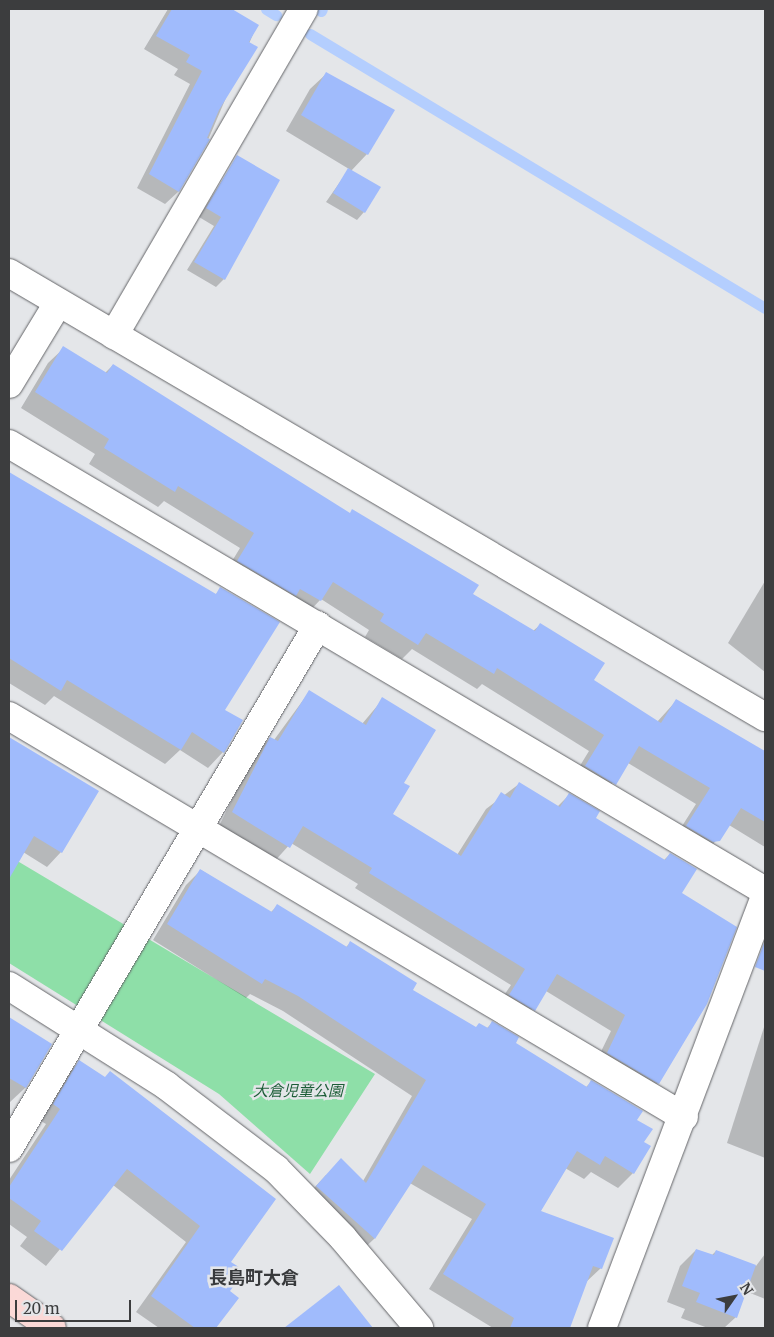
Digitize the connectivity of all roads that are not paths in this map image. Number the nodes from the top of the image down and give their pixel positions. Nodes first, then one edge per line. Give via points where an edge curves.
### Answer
1 (304, 9) edge
2 (9, 273) edge
3 (58, 303) junction
4 (114, 335) junction
5 (9, 384) edge
6 (9, 444) edge
7 (318, 626) junction
8 (9, 716) edge
9 (765, 717) edge
10 (197, 827) junction
11 (765, 891) edge
12 (765, 896) edge
13 (9, 986) edge
14 (80, 1028) junction
15 (684, 1117) junction
16 (9, 1148) edge
17 (9, 1298) edge
18 (52, 1328) edge
19 (419, 1328) edge
20 (602, 1328) edge

1 - 4 street
2 - 3 street
3 - 4 street
3 - 5 street
4 - 9 street
6 - 7 street
7 - 10 street
7 - 11 street
8 - 10 street
10 - 14 street
10 - 15 street
12 - 15 street
13 - 14 street
14 - 16 street
14 - 19 street via 276,1169 344,1238
15 - 20 street
17 - 18 street

